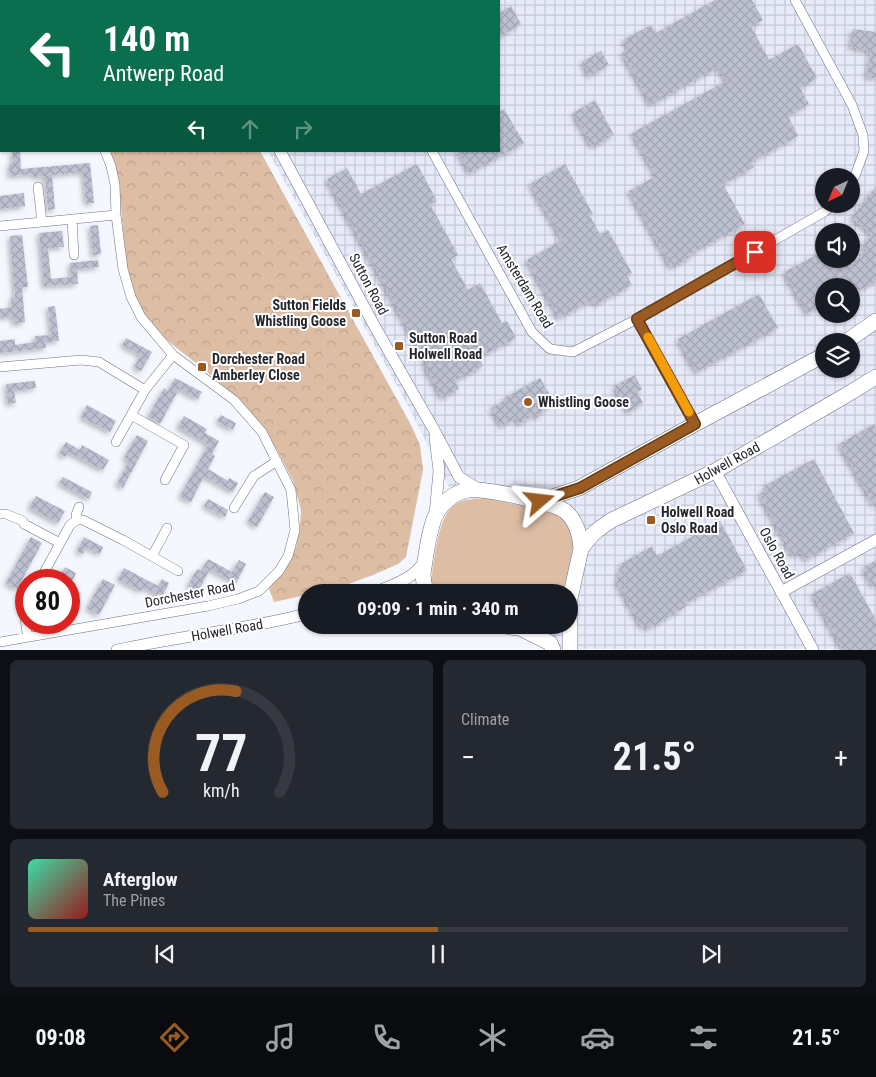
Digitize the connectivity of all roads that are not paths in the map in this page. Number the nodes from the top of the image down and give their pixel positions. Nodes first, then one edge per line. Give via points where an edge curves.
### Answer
1 (795, 0) edge
2 (106, 152) edge
3 (281, 152) edge
4 (433, 152) edge
5 (858, 168) edge
6 (38, 187) dead end
7 (822, 213) edge
8 (116, 215) junction
9 (72, 219) junction
10 (42, 222) junction
11 (0, 226) edge
12 (74, 255) dead end
13 (637, 319) junction
14 (876, 321) edge
15 (859, 333) edge
16 (173, 355) junction
17 (815, 360) edge
18 (0, 367) edge
19 (876, 377) edge
20 (145, 390) junction
21 (131, 416) junction
22 (695, 424) junction
23 (434, 430) junction
24 (116, 442) dead end
25 (277, 461) junction
26 (715, 471) junction
27 (165, 480) dead end
28 (478, 489) junction
29 (540, 501) junction
30 (79, 507) dead end
31 (234, 508) dead end
32 (0, 514) edge
33 (434, 517) junction
34 (77, 520) junction
35 (167, 528) dead end
36 (876, 540) edge
37 (60, 543) junction
38 (581, 549) junction
39 (152, 556) junction
40 (426, 558) junction
41 (46, 569) edge
42 (178, 571) dead end
43 (395, 584) edge
44 (424, 584) edge
45 (573, 584) edge
46 (782, 592) junction
47 (298, 616) edge
48 (27, 634) edge
49 (531, 634) edge
50 (570, 634) edge
51 (28, 637) junction
52 (0, 642) edge
53 (117, 650) edge
54 (553, 650) edge
55 (570, 650) edge
56 (813, 650) edge

1 - 5 street via 852,105 863,135 864,151
2 - 8 street, Dorchester Road via 115,185
3 - 23 street, Sutton Road
4 - 13 street, Amsterdam Road via 532,332 550,349 573,352
6 - 10 street
7 - 13 street, Amsterdam Road
8 - 9 street
8 - 16 street, Dorchester Road via 123,269 131,297 140,318
9 - 10 street
9 - 12 street
10 - 11 street
13 - 22 street
14 - 15 highway
16 - 20 street
16 - 25 street, Dorchester Road via 233,399 262,432
17 - 22 highway
18 - 20 street via 81,360 99,362
19 - 26 highway, Holwell Road
20 - 21 street
21 - 24 street
21 - 27 street via 184,445
22 - 29 highway via 580,488
23 - 28 street, Sutton Road via 459,477
23 - 33 street, Sutton Road via 439,471
25 - 31 street via 254,476
25 - 51 street, Dorchester Road via 291,490 294,530 288,556 279,572 259,591 238,600 208,606
26 - 38 highway, Holwell Road via 612,520 596,530
26 - 46 street, Oslo Road
28 - 29 highway
28 - 33 highway via 454,495
29 - 38 highway via 556,506 570,516
30 - 34 street
32 - 37 street via 24,521 24,524
33 - 40 highway
34 - 37 street via 70,525
34 - 39 street via 83,520
35 - 39 street
36 - 46 street
37 - 41 street
38 - 45 highway
39 - 42 street
40 - 43 street via 409,578
40 - 44 highway
46 - 56 street, Oslo Road
47 - 53 street, Holwell Road
48 - 51 street
49 - 54 highway via 550,644
50 - 55 highway
51 - 52 street, Dorchester Road

